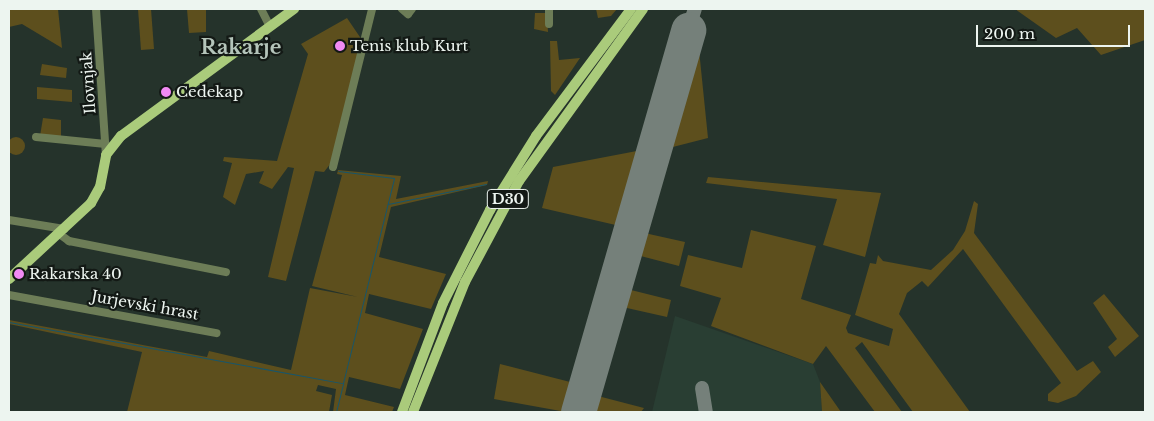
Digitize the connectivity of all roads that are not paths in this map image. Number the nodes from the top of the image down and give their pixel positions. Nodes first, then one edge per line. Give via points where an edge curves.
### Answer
1 (96, 9) edge
2 (261, 9) edge
3 (294, 9) edge
4 (372, 9) edge
5 (402, 9) edge
6 (412, 9) edge
7 (549, 9) edge
8 (631, 9) edge
9 (643, 9) edge
10 (549, 24) dead end
11 (270, 26) junction
12 (105, 126) junction
13 (121, 136) junction
14 (36, 137) dead end
15 (106, 144) junction
16 (106, 155) junction
17 (333, 167) dead end
18 (9, 220) edge
19 (61, 231) junction
20 (226, 272) dead end
21 (9, 278) edge
22 (9, 295) edge
23 (217, 332) dead end
24 (402, 412) edge
25 (412, 412) edge

1 - 12 street, Ilovnjak
2 - 11 street
3 - 11 main road
4 - 17 street
5 - 6 street via 408,14
7 - 10 street
8 - 24 main road, D30 via 542,128 490,210 443,303
9 - 25 main road, D30 via 519,181 465,282
11 - 13 main road
12 - 13 street
12 - 15 street, Ilovnjak
13 - 16 main road
14 - 15 street
15 - 16 street, Ilovnjak
16 - 19 main road via 96,197
18 - 19 street
19 - 20 street via 69,241
19 - 21 main road
22 - 23 street, Jurjevski hrast

